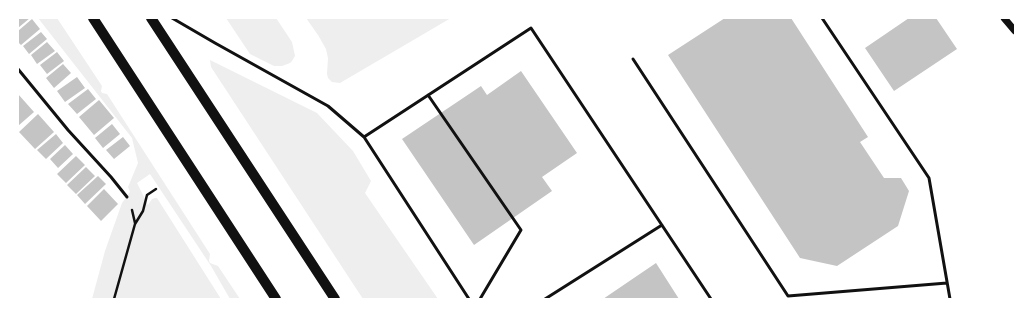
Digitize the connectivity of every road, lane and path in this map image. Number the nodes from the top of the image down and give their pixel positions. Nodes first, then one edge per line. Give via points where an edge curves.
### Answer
1 (94, 18) edge
2 (151, 18) edge
3 (172, 18) edge
4 (822, 18) edge
5 (1004, 18) edge
6 (1015, 31) edge
7 (633, 59) dead end
8 (18, 69) edge
9 (428, 95) junction
10 (364, 137) junction
11 (156, 190) dead end
12 (127, 197) dead end
13 (662, 225) junction
14 (947, 283) junction
15 (114, 299) edge
16 (276, 299) edge
17 (335, 299) edge
18 (469, 299) edge
19 (480, 299) edge
20 (545, 299) edge
21 (711, 299) edge
22 (950, 299) edge

1 - 16 main road
2 - 17 main road
3 - 10 lane via 328,106
4 - 14 lane via 929,178
5 - 6 street
7 - 14 lane via 788,296
8 - 12 lane
9 - 10 lane
9 - 13 lane via 531,28
9 - 19 lane via 521,230
10 - 18 lane
11 - 15 path via 147,195 143,211 135,224
13 - 20 lane
13 - 21 lane
14 - 22 lane

